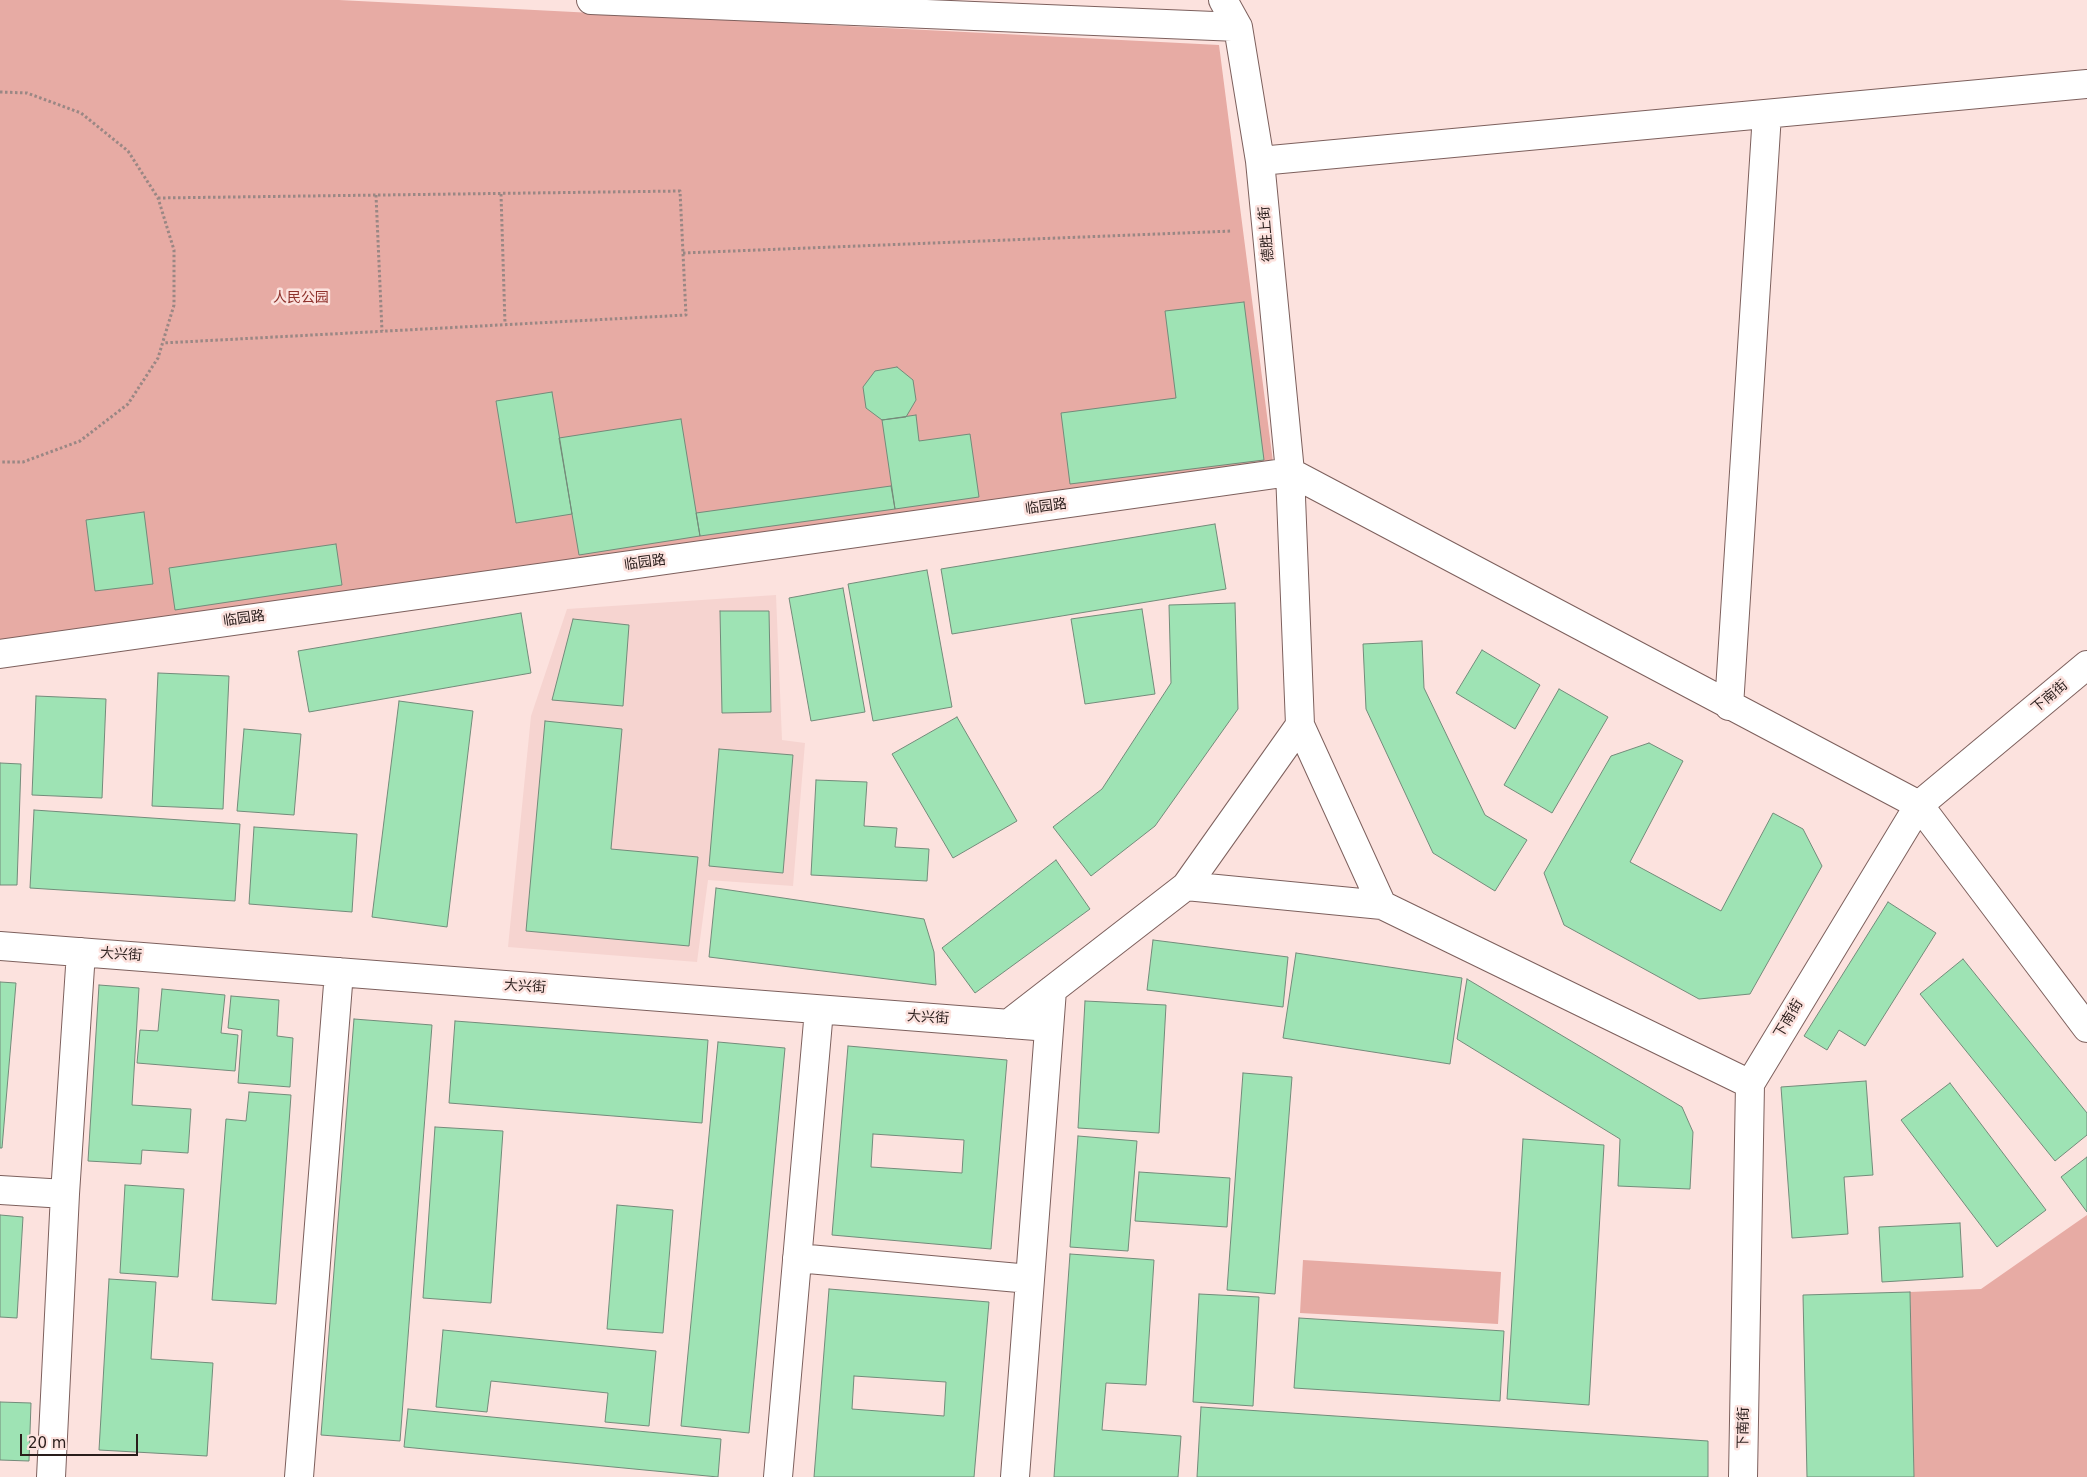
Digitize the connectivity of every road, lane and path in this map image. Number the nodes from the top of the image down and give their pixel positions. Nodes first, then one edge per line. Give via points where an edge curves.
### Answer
1 (591, 0) edge
2 (1223, 0) edge
3 (1238, 27) junction
4 (2087, 84) edge
5 (0, 92) edge
6 (1767, 114) junction
7 (1260, 161) junction
8 (501, 194) junction
9 (376, 195) junction
10 (158, 198) junction
11 (1266, 230) junction
12 (683, 253) junction
13 (505, 324) junction
14 (382, 331) junction
15 (163, 343) junction
16 (0, 462) edge
17 (1290, 472) junction
18 (0, 654) edge
19 (2087, 666) edge
20 (1730, 706) junction
21 (1300, 725) junction
22 (1919, 805) junction
23 (1186, 886) junction
24 (1382, 906) junction
25 (0, 946) edge
26 (81, 952) junction
27 (339, 972) junction
28 (1052, 990) junction
29 (819, 1010) junction
30 (1008, 1024) junction
31 (1049, 1027) junction
32 (2087, 1028) edge
33 (1750, 1084) junction
34 (0, 1190) edge
35 (65, 1194) junction
36 (797, 1258) junction
37 (1030, 1279) junction
38 (51, 1477) edge
39 (299, 1477) edge
40 (778, 1477) edge
41 (1015, 1477) edge
42 (1743, 1477) edge

1 - 3 street
2 - 3 street, 德胜上街
3 - 7 street, 德胜上街
4 - 6 street
5 - 10 path via 27,93 81,114 128,151
6 - 7 street
6 - 20 street
7 - 11 street, 德胜上街
8 - 9 path
8 - 12 path via 680,191
8 - 13 path
9 - 10 path
9 - 14 path
10 - 15 path via 174,250 174,305
11 - 12 path
11 - 17 street, 德胜上街
12 - 13 path via 686,314
13 - 14 path
14 - 15 path
15 - 16 path via 158,358 128,404 80,441 22,462
17 - 18 street, 临园路
17 - 20 street
17 - 21 street, 德胜上街
19 - 22 street, 下南街
20 - 22 street
21 - 23 street
21 - 24 street
22 - 32 street
22 - 33 street, 下南街
23 - 24 street
23 - 28 street
24 - 33 street
25 - 26 street, 大兴街
26 - 27 street, 大兴街
26 - 35 street
27 - 29 street, 大兴街
27 - 39 street
28 - 30 street
28 - 31 street
29 - 30 street, 大兴街
29 - 36 street
30 - 31 street, 大兴街
31 - 37 street
33 - 42 street, 下南街
34 - 35 street
35 - 38 street
36 - 37 street
36 - 40 street
37 - 41 street

